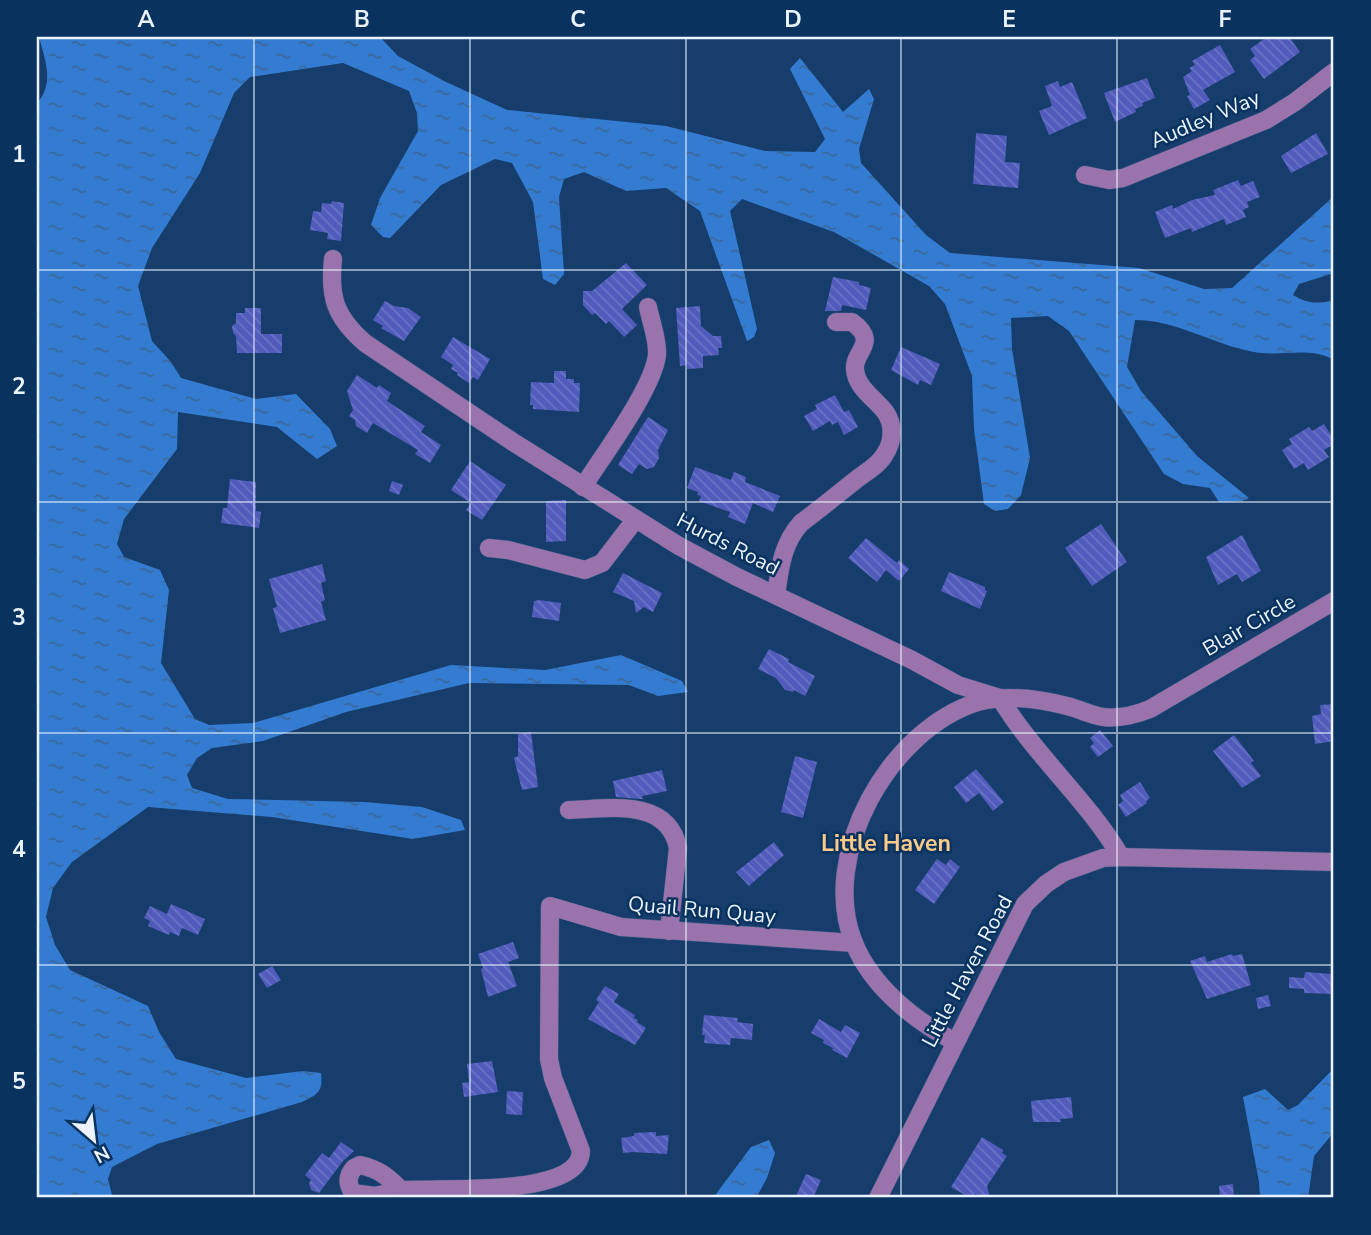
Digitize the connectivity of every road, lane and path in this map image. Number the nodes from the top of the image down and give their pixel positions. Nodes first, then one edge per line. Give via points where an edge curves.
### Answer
1 (1334, 72) edge
2 (1084, 175) dead end
3 (333, 259) dead end
4 (648, 307) dead end
5 (836, 322) dead end
6 (583, 487) junction
7 (635, 520) junction
8 (489, 548) dead end
9 (776, 595) junction
10 (1334, 601) edge
11 (1000, 698) junction
12 (569, 810) dead end
13 (1121, 857) junction
14 (1334, 862) edge
15 (669, 931) junction
16 (854, 943) junction
17 (955, 1042) junction
18 (401, 1190) dead end
19 (878, 1198) edge

1 - 2 street, Audley Way via 1294,102 1235,134 1123,178
3 - 6 street, Hurds Road via 333,300 350,330
4 - 6 street via 657,347 653,370
5 - 9 street via 852,322 863,334 865,343 855,371 871,399 885,412 891,425 890,443 881,460 793,532 781,561
6 - 7 street, Hurds Road
7 - 8 street via 602,563 585,570
7 - 9 street, Hurds Road
9 - 11 street, Hurds Road via 958,685
10 - 11 street, Blair Circle via 1150,709 1102,717 1037,700
11 - 13 street
11 - 16 street via 959,709 925,731 902,753 874,792 857,829 845,873 845,909
12 - 15 street via 634,809 664,820 670,827 678,848
13 - 14 street, Little Haven Road
13 - 17 street, Little Haven Road via 1063,872 1025,904
15 - 16 street, Quail Run Quay
15 - 18 street, Quail Run Quay via 621,927 550,906 549,1059 581,1151 576,1166 524,1185
16 - 17 street via 873,976 895,999
17 - 19 street, Little Haven Road

